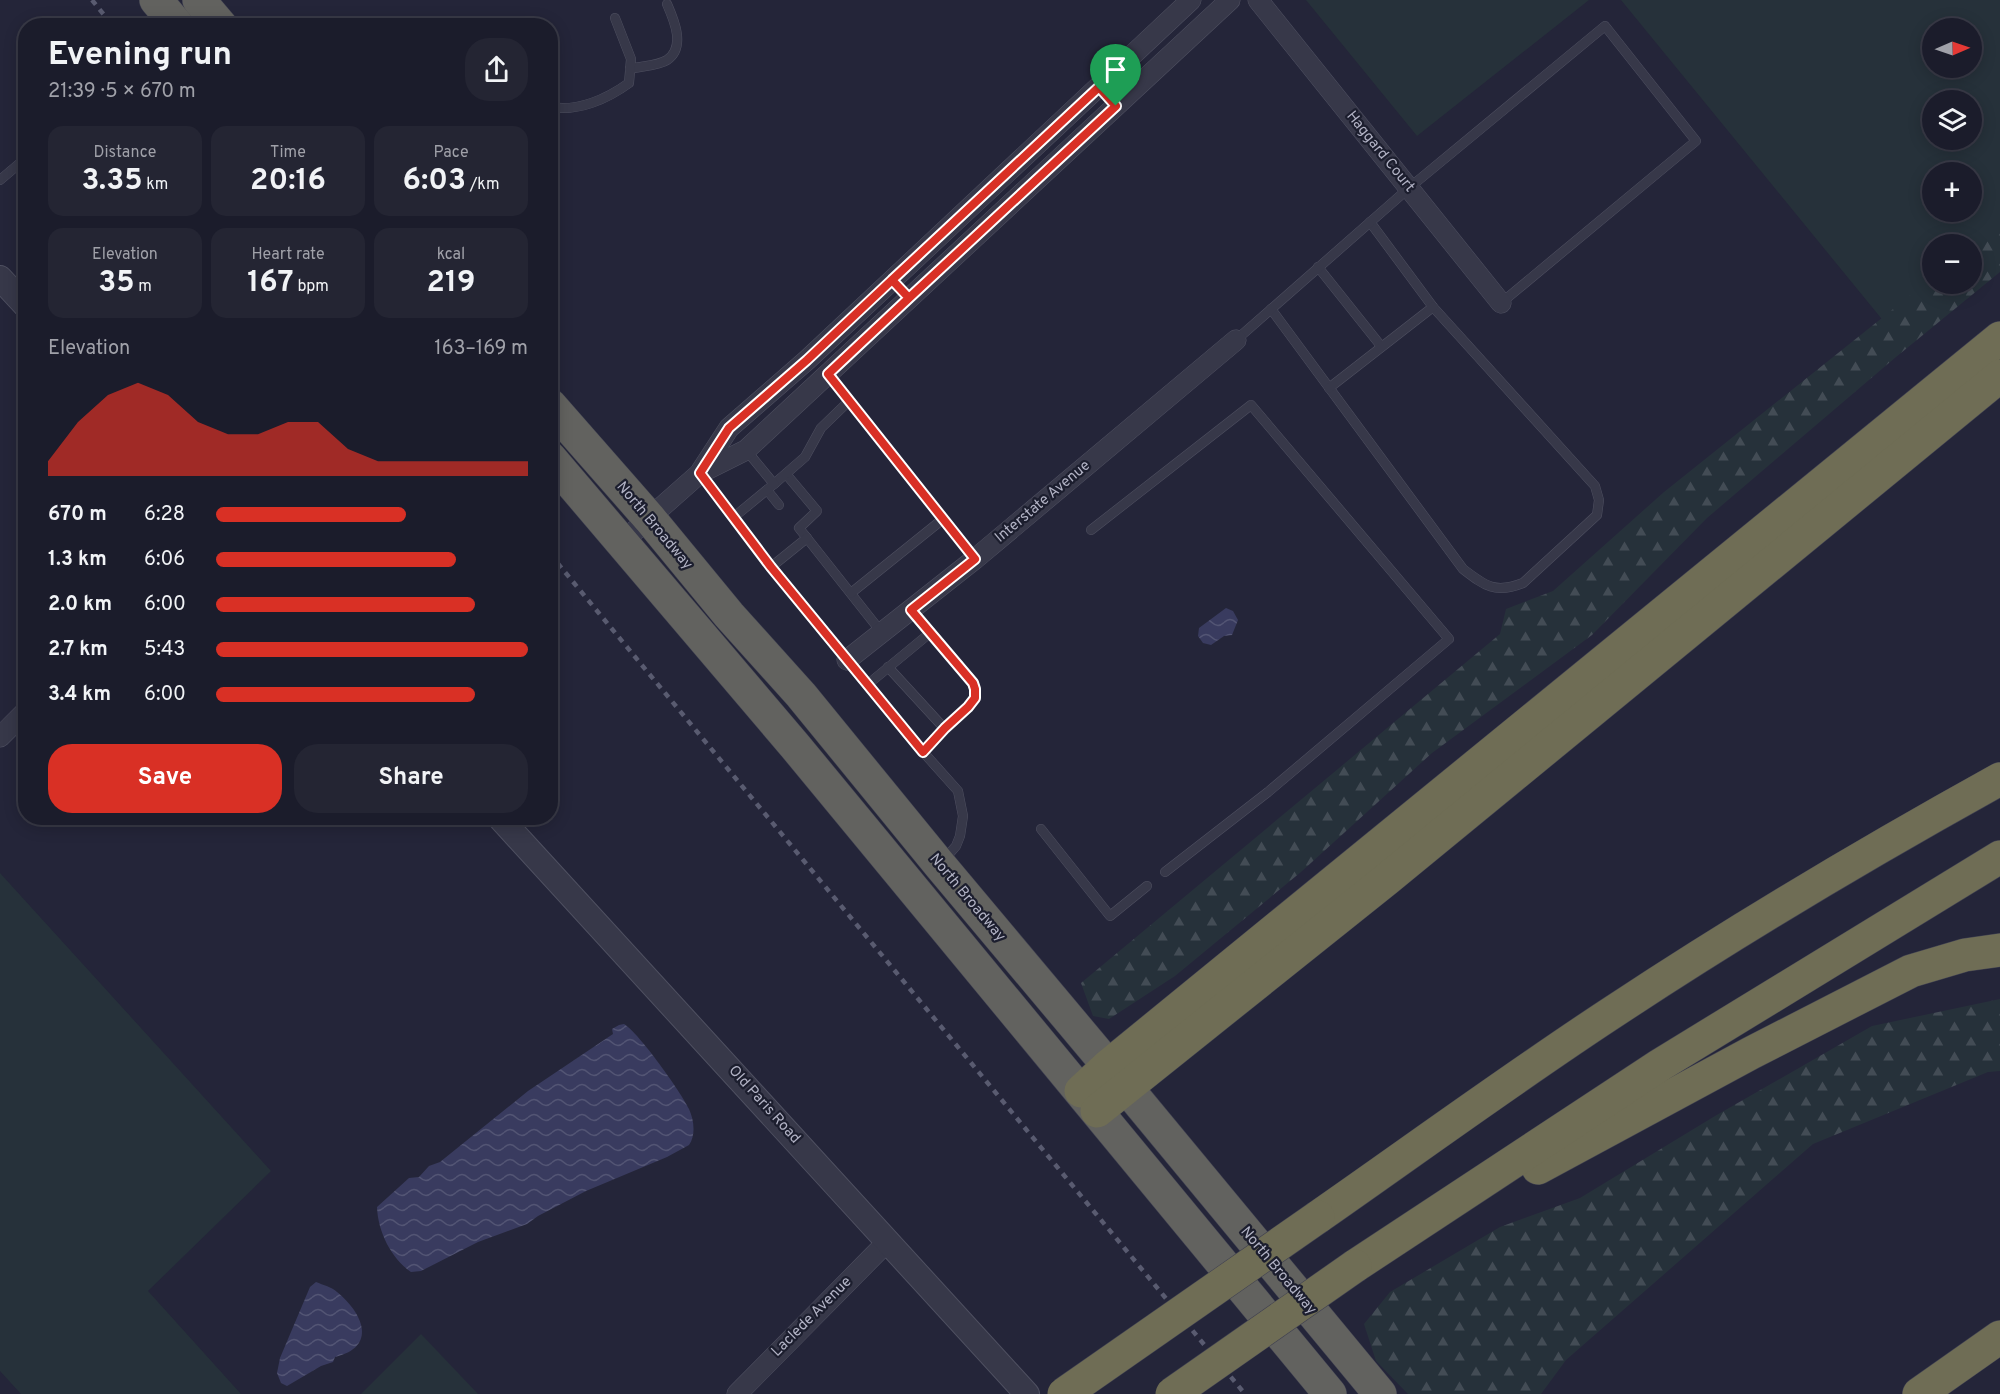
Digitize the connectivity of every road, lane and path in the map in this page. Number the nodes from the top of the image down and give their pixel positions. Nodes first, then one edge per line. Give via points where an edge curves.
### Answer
1 (156, 0) edge
2 (199, 0) edge
3 (1191, 0) edge
4 (1230, 0) edge
5 (1258, 0) edge
6 (667, 4) dead end
7 (171, 18) edge
8 (214, 18) edge
9 (615, 18) dead end
10 (630, 69) junction
11 (1107, 96) junction
12 (558, 107) edge
13 (18, 165) edge
14 (0, 180) edge
15 (1409, 188) junction
16 (1370, 222) junction
17 (1318, 267) junction
18 (0, 278) edge
19 (901, 289) junction
20 (18, 297) edge
21 (1501, 303) joint
22 (1433, 308) junction
23 (1271, 309) junction
24 (2000, 338) edge
25 (1236, 340) joint
26 (1381, 346) junction
27 (828, 374) junction
28 (2000, 376) edge
29 (801, 382) junction
30 (1329, 388) junction
31 (849, 401) junction
32 (558, 414) edge
33 (746, 450) junction
34 (558, 467) edge
35 (700, 473) junction
36 (786, 474) junction
37 (771, 487) junction
38 (779, 505) dead end
39 (734, 517) junction
40 (650, 519) junction
41 (944, 519) junction
42 (1090, 530) dead end
43 (807, 538) junction
44 (622, 542) junction
45 (975, 559) junction
46 (771, 567) junction
47 (851, 593) junction
48 (911, 610) junction
49 (882, 633) junction
50 (930, 633) junction
51 (847, 660) junction
52 (888, 667) junction
53 (867, 685) junction
54 (18, 719) edge
55 (945, 728) junction
56 (0, 737) edge
57 (923, 752) junction
58 (2000, 764) edge
59 (2000, 779) edge
60 (1924, 821) junction
61 (506, 825) edge
62 (1041, 829) dead end
63 (2000, 857) edge
64 (939, 864) junction
65 (1165, 872) dead end
66 (1148, 886) dead end
67 (2000, 950) edge
68 (1117, 1076) junction
69 (1089, 1101) junction
70 (1415, 1226) junction
71 (888, 1241) junction
72 (2000, 1337) edge
73 (2000, 1365) edge
74 (737, 1394) edge
75 (1027, 1394) edge
76 (1064, 1394) edge
77 (1172, 1394) edge
78 (1330, 1394) edge
79 (1380, 1394) edge
80 (1919, 1394) edge
81 (1959, 1394) edge

1 - 7 highway
2 - 8 highway
3 - 11 street
4 - 11 street
5 - 15 street, Haggard Court
6 - 10 lane via 677,34 675,50 666,60
9 - 10 lane via 631,59
10 - 12 lane via 629,83 613,95 581,106
11 - 19 street
13 - 14 lane
15 - 16 lane
15 - 21 street, Haggard Court
15 - 21 lane via 1605,26 1696,141
16 - 17 lane
16 - 22 lane
17 - 23 lane
17 - 26 lane
18 - 20 street
19 - 27 street
19 - 29 street
22 - 26 lane
22 - 30 lane via 1595,486 1599,500 1597,515 1523,583 1496,589 1464,569
23 - 25 lane
23 - 30 lane
24 - 68 highway
25 - 45 street, Interstate Avenue
26 - 30 lane
27 - 29 street
27 - 31 lane
28 - 68 highway via 1387,879
29 - 33 street
29 - 35 street via 729,428
31 - 36 lane via 821,428 805,458
31 - 41 lane
32 - 40 highway, North Broadway
33 - 35 street
33 - 37 lane
34 - 44 highway
35 - 39 lane
35 - 40 street
36 - 37 lane
36 - 43 lane via 817,511 796,525
37 - 38 lane
37 - 39 lane
39 - 46 lane
40 - 44 street
40 - 64 highway, North Broadway
41 - 45 lane
41 - 47 lane
42 - 65 lane via 1251,405 1449,639 1268,792
43 - 46 lane
43 - 47 lane
44 - 69 highway
45 - 48 street, Interstate Avenue
46 - 51 lane
47 - 49 lane
48 - 49 street, Interstate Avenue
48 - 50 lane
49 - 51 street, Interstate Avenue
50 - 52 lane
50 - 55 lane via 975,689 975,698
51 - 53 lane
52 - 53 lane
52 - 55 lane
53 - 57 lane
54 - 56 street
55 - 57 lane
57 - 64 lane via 958,791 963,816 960,836 949,856
58 - 60 highway
59 - 60 highway
60 - 76 highway, bridge via 1622,1006
61 - 71 street, Old Paris Road
62 - 66 lane via 1110,915
63 - 70 highway via 1660,1065
64 - 68 highway, North Broadway
67 - 70 highway via 1965,955 1911,971 1514,1181
68 - 69 highway
68 - 79 highway, North Broadway
69 - 78 highway
70 - 77 highway, bridge
71 - 74 street, Laclede Avenue
71 - 75 street, Old Paris Road
72 - 80 highway
73 - 81 highway

